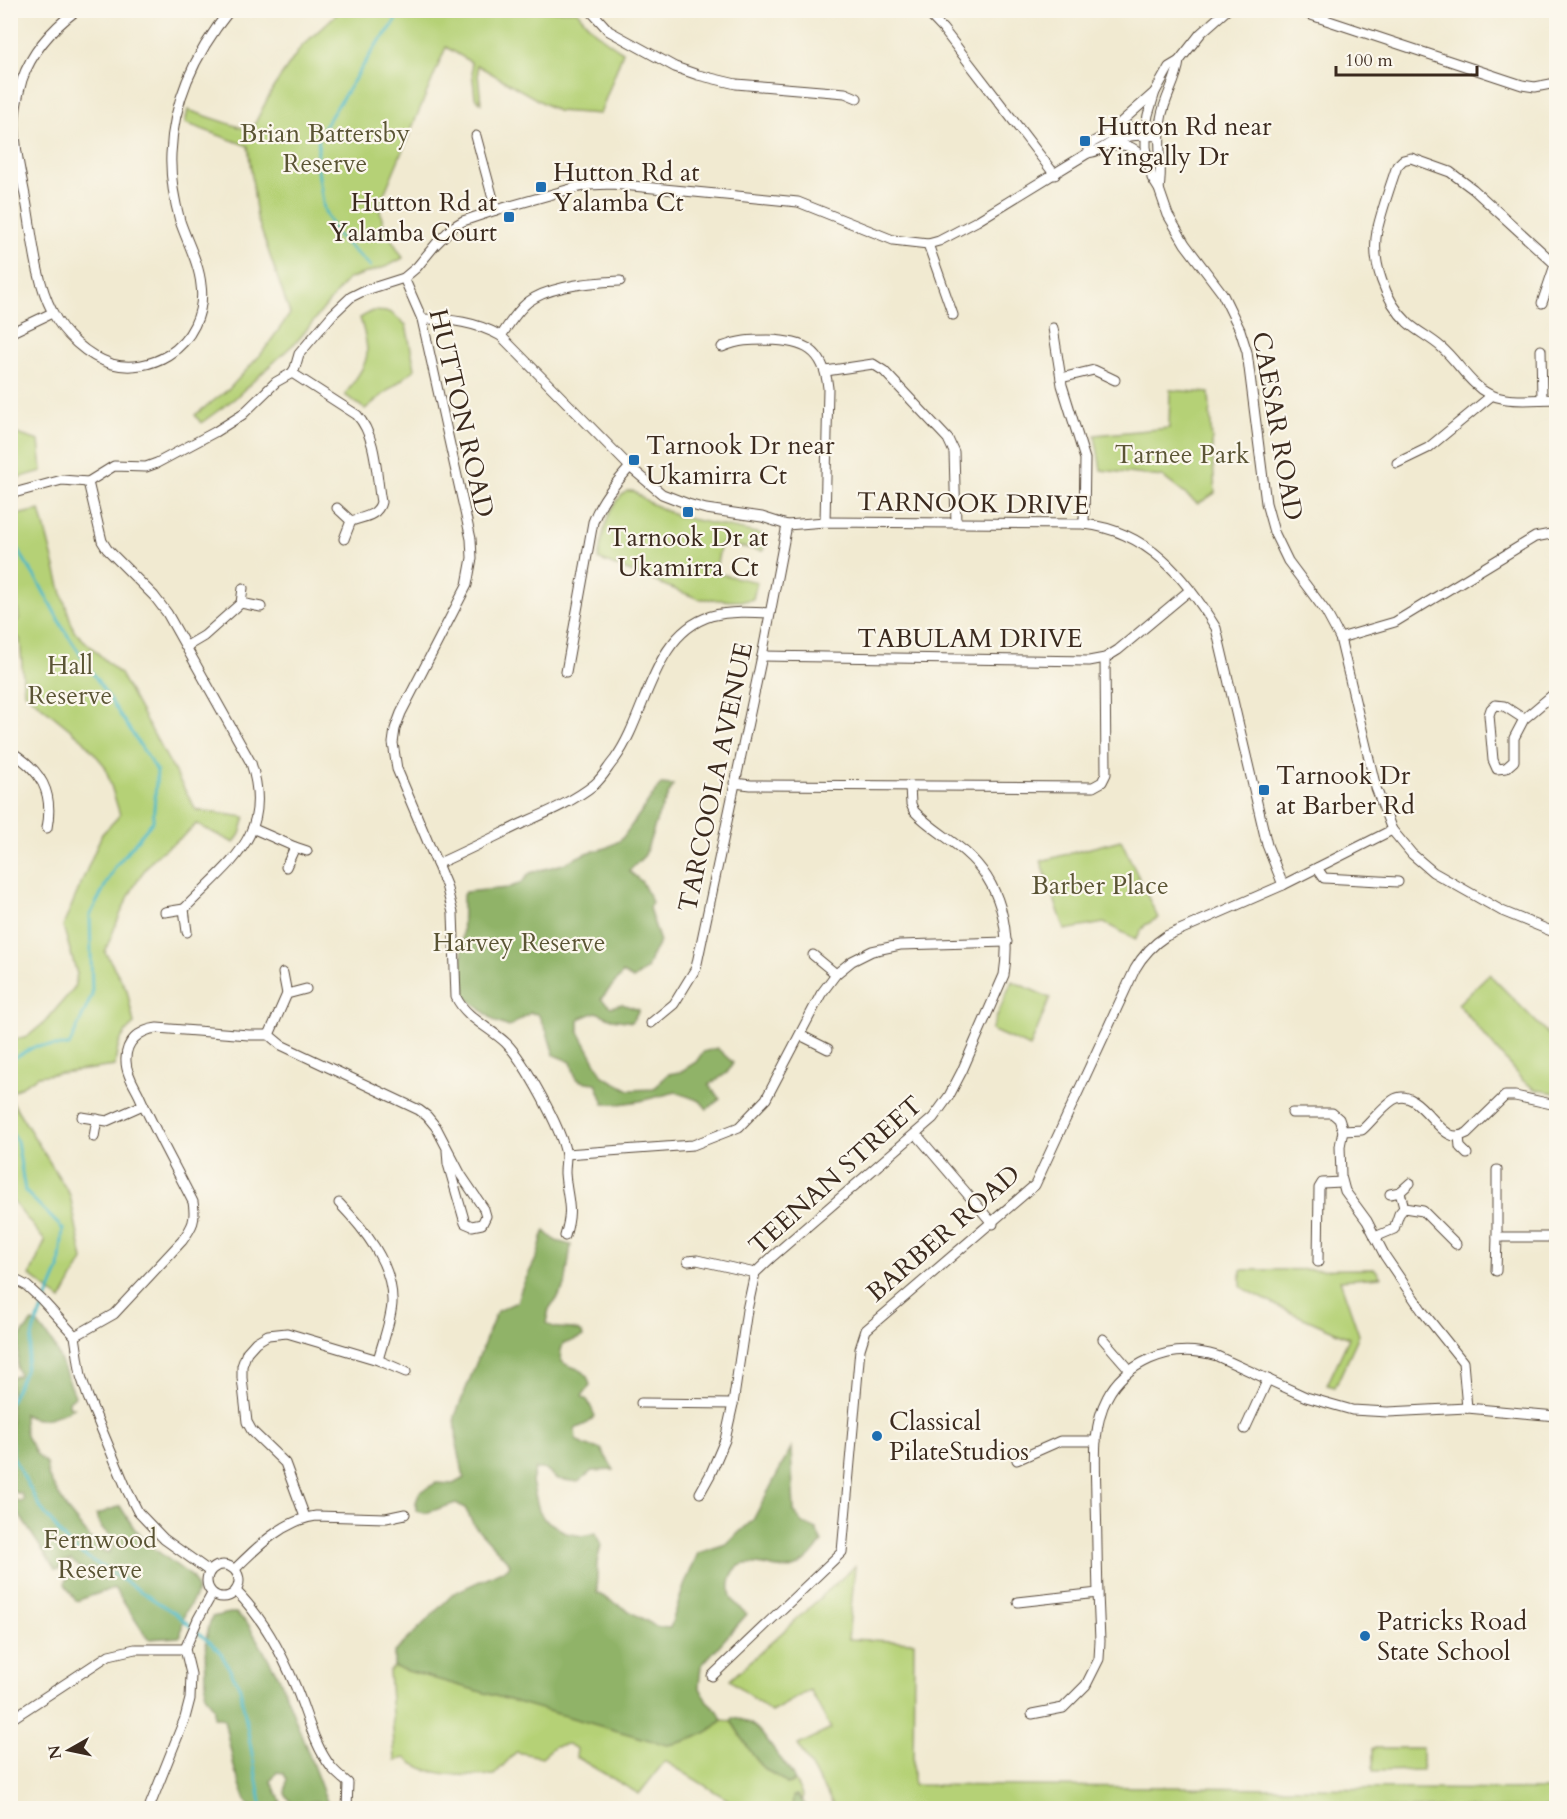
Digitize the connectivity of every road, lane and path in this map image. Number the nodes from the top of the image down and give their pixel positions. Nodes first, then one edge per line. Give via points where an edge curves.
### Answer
1 (78, 10) edge
2 (230, 10) edge
3 (590, 10) edge
4 (925, 10) edge
5 (1227, 10) edge
6 (1296, 10) edge
7 (1179, 61) junction
8 (1557, 83) edge
9 (1155, 92) junction
10 (857, 98) dead end
11 (1146, 131) junction
12 (1159, 131) junction
13 (1110, 133) junction
14 (476, 136) dead end
15 (1107, 146) junction
16 (1088, 153) junction
17 (1147, 160) junction
18 (1055, 175) junction
19 (1159, 189) junction
20 (496, 210) junction
21 (928, 244) junction
22 (1556, 265) edge
23 (404, 278) junction
24 (620, 282) dead end
25 (1542, 303) dead end
26 (52, 313) junction
27 (952, 315) dead end
28 (422, 318) junction
29 (1053, 328) dead end
30 (10, 333) edge
31 (501, 336) junction
32 (722, 347) dead end
33 (1541, 350) dead end
34 (826, 371) junction
35 (292, 373) junction
36 (1061, 378) junction
37 (1115, 380) dead end
38 (1490, 397) junction
39 (1542, 399) junction
40 (1557, 399) edge
41 (1397, 464) dead end
42 (630, 467) junction
43 (88, 482) junction
44 (10, 494) edge
45 (337, 508) dead end
46 (351, 521) junction
47 (825, 522) junction
48 (956, 523) junction
49 (1084, 524) junction
50 (787, 525) junction
51 (1557, 533) edge
52 (344, 539) dead end
53 (243, 588) dead end
54 (1190, 590) junction
55 (242, 603) junction
56 (261, 608) dead end
57 (770, 613) junction
58 (1340, 638) junction
59 (187, 646) junction
60 (762, 656) junction
61 (1105, 658) junction
62 (566, 672) dead end
63 (1557, 692) edge
64 (1524, 719) junction
65 (10, 751) edge
66 (734, 783) junction
67 (910, 786) junction
68 (47, 828) dead end
69 (254, 829) junction
70 (1392, 830) junction
71 (295, 847) junction
72 (307, 851) dead end
73 (437, 864) junction
74 (286, 867) dead end
75 (1317, 868) junction
76 (1398, 882) dead end
77 (1282, 885) junction
78 (184, 909) junction
79 (165, 912) dead end
80 (187, 932) dead end
81 (1557, 933) edge
82 (1007, 942) junction
83 (813, 955) dead end
84 (283, 973) dead end
85 (836, 974) junction
86 (306, 988) dead end
87 (287, 994) junction
88 (651, 1023) dead end
89 (269, 1035) junction
90 (800, 1035) junction
91 (828, 1049) dead end
92 (143, 1105) junction
93 (1557, 1105) edge
94 (1292, 1113) dead end
95 (82, 1118) dead end
96 (97, 1119) junction
97 (1343, 1131) junction
98 (916, 1135) junction
99 (1459, 1136) junction
100 (94, 1137) dead end
101 (447, 1150) junction
102 (566, 1154) junction
103 (1467, 1154) dead end
104 (1497, 1170) dead end
105 (1342, 1182) junction
106 (1410, 1183) dead end
107 (339, 1203) dead end
108 (1404, 1208) junction
109 (993, 1224) junction
110 (565, 1236) dead end
111 (1375, 1237) junction
112 (1497, 1237) junction
113 (1557, 1237) edge
114 (1456, 1244) dead end
115 (688, 1261) dead end
116 (1318, 1262) dead end
117 (1496, 1270) dead end
118 (755, 1273) junction
119 (10, 1276) edge
120 (75, 1336) junction
121 (1103, 1339) dead end
122 (378, 1360) junction
123 (1130, 1370) junction
124 (406, 1372) dead end
125 (1268, 1379) junction
126 (641, 1403) dead end
127 (733, 1404) junction
128 (1467, 1408) junction
129 (1557, 1416) edge
130 (1245, 1429) dead end
131 (1096, 1442) junction
132 (1017, 1460) dead end
133 (700, 1493) dead end
134 (405, 1514) dead end
135 (305, 1517) junction
136 (235, 1569) junction
137 (209, 1571) junction
138 (236, 1591) junction
139 (1098, 1593) junction
140 (212, 1594) junction
141 (1018, 1602) dead end
142 (185, 1649) junction
143 (712, 1676) dead end
144 (1032, 1714) dead end
145 (10, 1720) edge
146 (148, 1809) edge
147 (347, 1809) edge

1 - 26 street via 50,34 29,66 15,116 29,218
2 - 26 street via 188,76 172,133 175,202 202,285 191,334 158,361 113,364 76,343
3 - 10 street via 609,31 698,75 736,84 845,93
4 - 18 street
5 - 7 street via 1201,33
6 - 8 street via 1522,85
7 - 9 street via 1169,67
7 - 12 street, CAESAR ROAD
9 - 11 street, CAESAR ROAD
9 - 13 street
11 - 12 street
11 - 13 street via 1124,128
11 - 15 street
11 - 17 street, CAESAR ROAD
12 - 19 street, CAESAR ROAD
13 - 16 street via 1091,143
14 - 20 street
15 - 16 street
15 - 17 street via 1126,144
16 - 18 street
17 - 19 street, CAESAR ROAD
18 - 21 street via 977,221
19 - 58 street, CAESAR ROAD via 1174,227 1222,293 1240,330 1266,503 1274,532 1288,561
20 - 21 street via 590,185 623,185 798,202 893,240
20 - 23 street via 453,226
21 - 27 street
22 - 25 street
22 - 38 street via 1450,172 1411,158 1397,166 1377,233 1376,258 1384,288 1409,323 1444,349
23 - 28 street, HUTTON ROAD
23 - 35 street via 351,297 299,354
24 - 31 street via 588,282 542,296 518,312
26 - 30 street
28 - 31 street, TARNOOK DRIVE via 473,323
28 - 73 street, HUTTON ROAD via 472,558 467,585 400,713 393,743 400,780
29 - 36 street
31 - 42 street, TARNOOK DRIVE
32 - 34 street via 739,340 786,340 810,349
33 - 39 street
34 - 47 street
34 - 48 street via 873,364 948,439 954,453
35 - 43 street via 276,382 242,415 157,463 114,466
35 - 46 street via 357,415 370,436 380,508 374,514
36 - 37 street via 1094,370
36 - 49 street via 1085,459
38 - 39 street
38 - 41 street via 1428,448
39 - 40 street
42 - 50 street, TARNOOK DRIVE via 650,486 674,500
42 - 62 street via 598,506 592,522
43 - 44 street via 63,480
43 - 59 street via 107,549 154,596
45 - 46 street
46 - 52 street
47 - 48 street, TARNOOK DRIVE
47 - 50 street, TARNOOK DRIVE
48 - 49 street, TARNOOK DRIVE
49 - 54 street, TARNOOK DRIVE via 1139,540 1159,554
50 - 57 street, TARCOOLA AVENUE
51 - 58 street via 1535,537 1395,621
53 - 55 street
54 - 61 street, TABULAM DRIVE
54 - 77 street, TARNOOK DRIVE via 1216,628 1221,644 1267,845
55 - 56 street
55 - 59 street
57 - 60 street, TARCOOLA AVENUE
57 - 73 street via 713,616 685,631 660,662 627,743 597,782 554,808
58 - 70 street, CAESAR ROAD via 1376,788
59 - 69 street via 251,763 257,781
60 - 61 street, TABULAM DRIVE via 1089,661
60 - 66 street, TARCOOLA AVENUE
61 - 67 street via 1106,774 1102,782 1081,788
63 - 64 street
64 - 64 street via 1504,706 1491,709 1493,760 1497,769 1514,761 1514,738
65 - 68 street via 28,762 40,777 50,811
66 - 67 street
66 - 88 street, TARCOOLA AVENUE via 696,968 674,1004
67 - 82 street, TEENAN STREET via 914,811 965,852 988,878 1004,917
69 - 71 street
69 - 78 street via 238,854
70 - 75 street, BARBER ROAD
70 - 81 street, CAESAR ROAD via 1433,872 1502,911
71 - 72 street
71 - 74 street
73 - 102 street, HUTTON ROAD via 453,913 456,997 460,1007 518,1057 555,1123
75 - 76 street via 1324,878
75 - 77 street, BARBER ROAD
77 - 109 street, BARBER ROAD via 1166,936 1144,954 1035,1185
78 - 79 street
78 - 80 street
82 - 85 street via 900,945 872,951
82 - 98 street, TEENAN STREET via 1004,975 962,1071 942,1107
83 - 85 street
84 - 87 street
85 - 90 street
86 - 87 street
87 - 89 street
89 - 92 street via 157,1028 139,1033 129,1045 126,1059
89 - 101 street via 281,1045 419,1110 436,1127
90 - 91 street
90 - 102 street via 766,1099 739,1127 693,1145
92 - 96 street via 107,1121
92 - 120 street via 193,1202 195,1217 182,1240 114,1314
93 - 99 street via 1509,1095
94 - 97 street via 1332,1113
95 - 96 street
96 - 100 street
97 - 99 street via 1362,1130 1393,1099 1401,1097 1411,1099 1449,1135
97 - 105 street
98 - 109 street
98 - 118 street, TEENAN STREET
99 - 103 street via 1460,1147
101 - 101 street via 484,1209 482,1224 472,1226 465,1222
102 - 110 street, HUTTON ROAD via 571,1207
104 - 112 street
105 - 111 street
105 - 116 street via 1322,1183 1320,1188
106 - 108 street via 1395,1193
107 - 122 street via 357,1221 387,1269 393,1302
108 - 111 street via 1394,1229
108 - 114 street via 1423,1211
109 - 143 street, BARBER ROAD via 866,1330 860,1348 842,1552
111 - 128 street via 1423,1312 1463,1362
112 - 113 street
112 - 117 street
115 - 118 street
118 - 127 street, TEENAN STREET
119 - 120 street via 27,1286
120 - 137 street via 88,1397 138,1512 164,1539
121 - 123 street
122 - 124 street
122 - 135 street via 277,1332 256,1342 247,1352 242,1378 247,1422 285,1463
123 - 125 street via 1168,1352 1202,1352
123 - 131 street via 1107,1398
125 - 128 street via 1306,1397 1352,1410
125 - 130 street
126 - 127 street
127 - 133 street, TEENAN STREET via 725,1440
128 - 129 street
131 - 132 street via 1060,1441
131 - 139 street
134 - 135 street via 386,1518
135 - 136 street via 257,1546
136 - 137 street via 221,1564
136 - 138 street via 239,1582
137 - 140 street via 206,1581
138 - 140 street via 227,1597
138 - 147 street via 250,1604 272,1637 320,1748 331,1768 348,1783
139 - 141 street
139 - 144 street via 1099,1659 1086,1685 1063,1708
140 - 142 street
142 - 145 street via 135,1649 109,1654
142 - 146 street via 191,1674 188,1708

